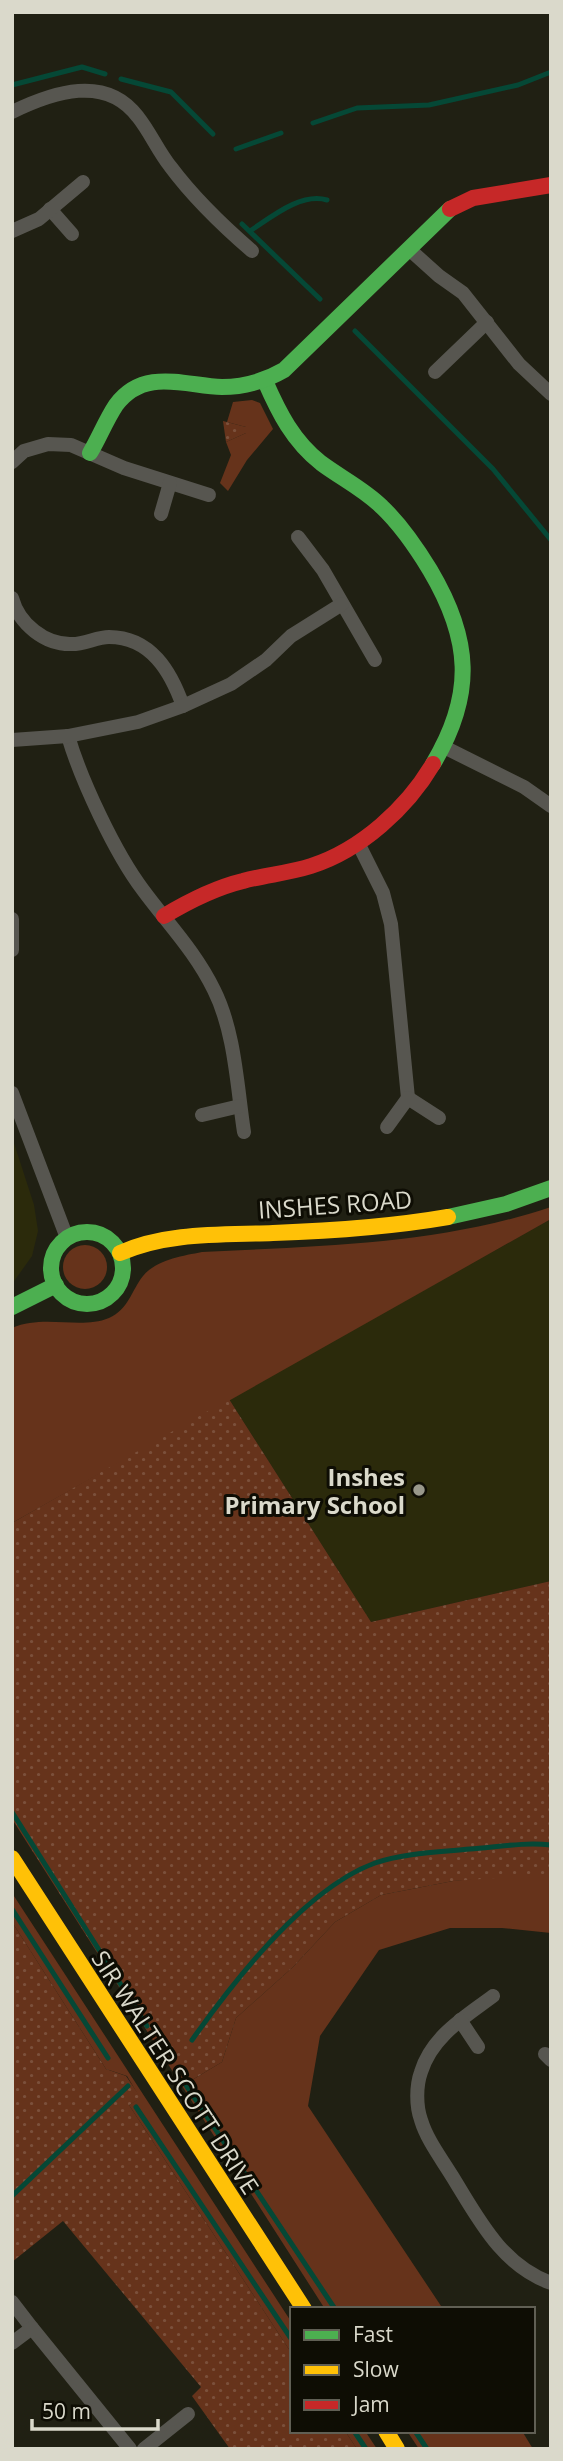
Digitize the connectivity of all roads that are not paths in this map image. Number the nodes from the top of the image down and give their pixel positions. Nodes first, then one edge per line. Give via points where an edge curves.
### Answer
1 (12, 112) edge
2 (83, 182) dead end
3 (551, 185) edge
4 (50, 209) junction
5 (12, 231) edge
6 (72, 234) dead end
7 (409, 249) junction
8 (252, 251) dead end
9 (487, 322) junction
10 (435, 372) dead end
11 (265, 381) junction
12 (551, 394) edge
13 (90, 453) junction
14 (12, 462) edge
15 (170, 483) junction
16 (209, 495) dead end
17 (161, 514) dead end
18 (298, 537) dead end
19 (12, 598) edge
20 (342, 604) junction
21 (375, 660) dead end
22 (183, 706) junction
23 (68, 736) junction
24 (12, 740) edge
25 (443, 746) junction
26 (551, 806) edge
27 (358, 843) junction
28 (164, 916) junction
29 (12, 919) edge
30 (12, 950) edge
31 (12, 1093) edge
32 (408, 1098) junction
33 (240, 1106) junction
34 (202, 1115) dead end
35 (439, 1118) dead end
36 (387, 1127) dead end
37 (244, 1132) dead end
38 (551, 1188) edge
39 (68, 1238) junction
40 (120, 1253) junction
41 (56, 1285) junction
42 (12, 1307) edge
43 (12, 1858) edge
44 (493, 1996) dead end
45 (460, 2020) junction
46 (478, 2047) dead end
47 (551, 2283) edge
48 (12, 2302) edge
49 (303, 2307) edge
50 (32, 2328) junction
51 (12, 2343) edge
52 (188, 2414) dead end
53 (387, 2433) edge
54 (130, 2449) edge
55 (144, 2449) edge
56 (397, 2449) edge

1 - 8 street via 61,93 106,92 119,98 139,117 175,172
2 - 4 street
3 - 7 street via 473,198 447,211
4 - 5 street
4 - 6 street
7 - 9 street via 463,293
7 - 11 street via 284,370
9 - 10 street
9 - 12 street via 519,364
11 - 13 street via 223,387 169,379 151,382 117,404
11 - 25 street via 285,426 302,447 389,514 445,599 461,643 464,679
13 - 14 street via 48,444 24,451
13 - 15 street
15 - 16 street
15 - 17 street
18 - 20 street
19 - 22 street via 28,627 48,640 71,644 108,637 144,647 161,661
20 - 21 street
20 - 22 street via 291,636 231,684
22 - 23 street via 138,722
23 - 24 street
23 - 28 street via 84,782 126,863
25 - 26 street
25 - 27 street via 407,802
27 - 28 street via 301,870 216,888
27 - 32 street via 383,893 391,924
28 - 33 street via 197,957 216,993
29 - 30 street
31 - 39 street
32 - 35 street
32 - 36 street
33 - 34 street
33 - 37 street
38 - 40 street, INSHES ROAD via 412,1224 177,1238 143,1243
39 - 40 street via 97,1233 107,1237
39 - 41 street via 54,1254
40 - 41 street via 122,1277 117,1288 98,1302 74,1301
41 - 42 street
43 - 49 street, SIR WALTER SCOTT DRIVE
44 - 45 street
45 - 46 street
45 - 47 street via 443,2034 421,2072 417,2094 420,2118 486,2234 531,2276
48 - 50 street
50 - 51 street
50 - 54 street
52 - 55 street
53 - 56 street

